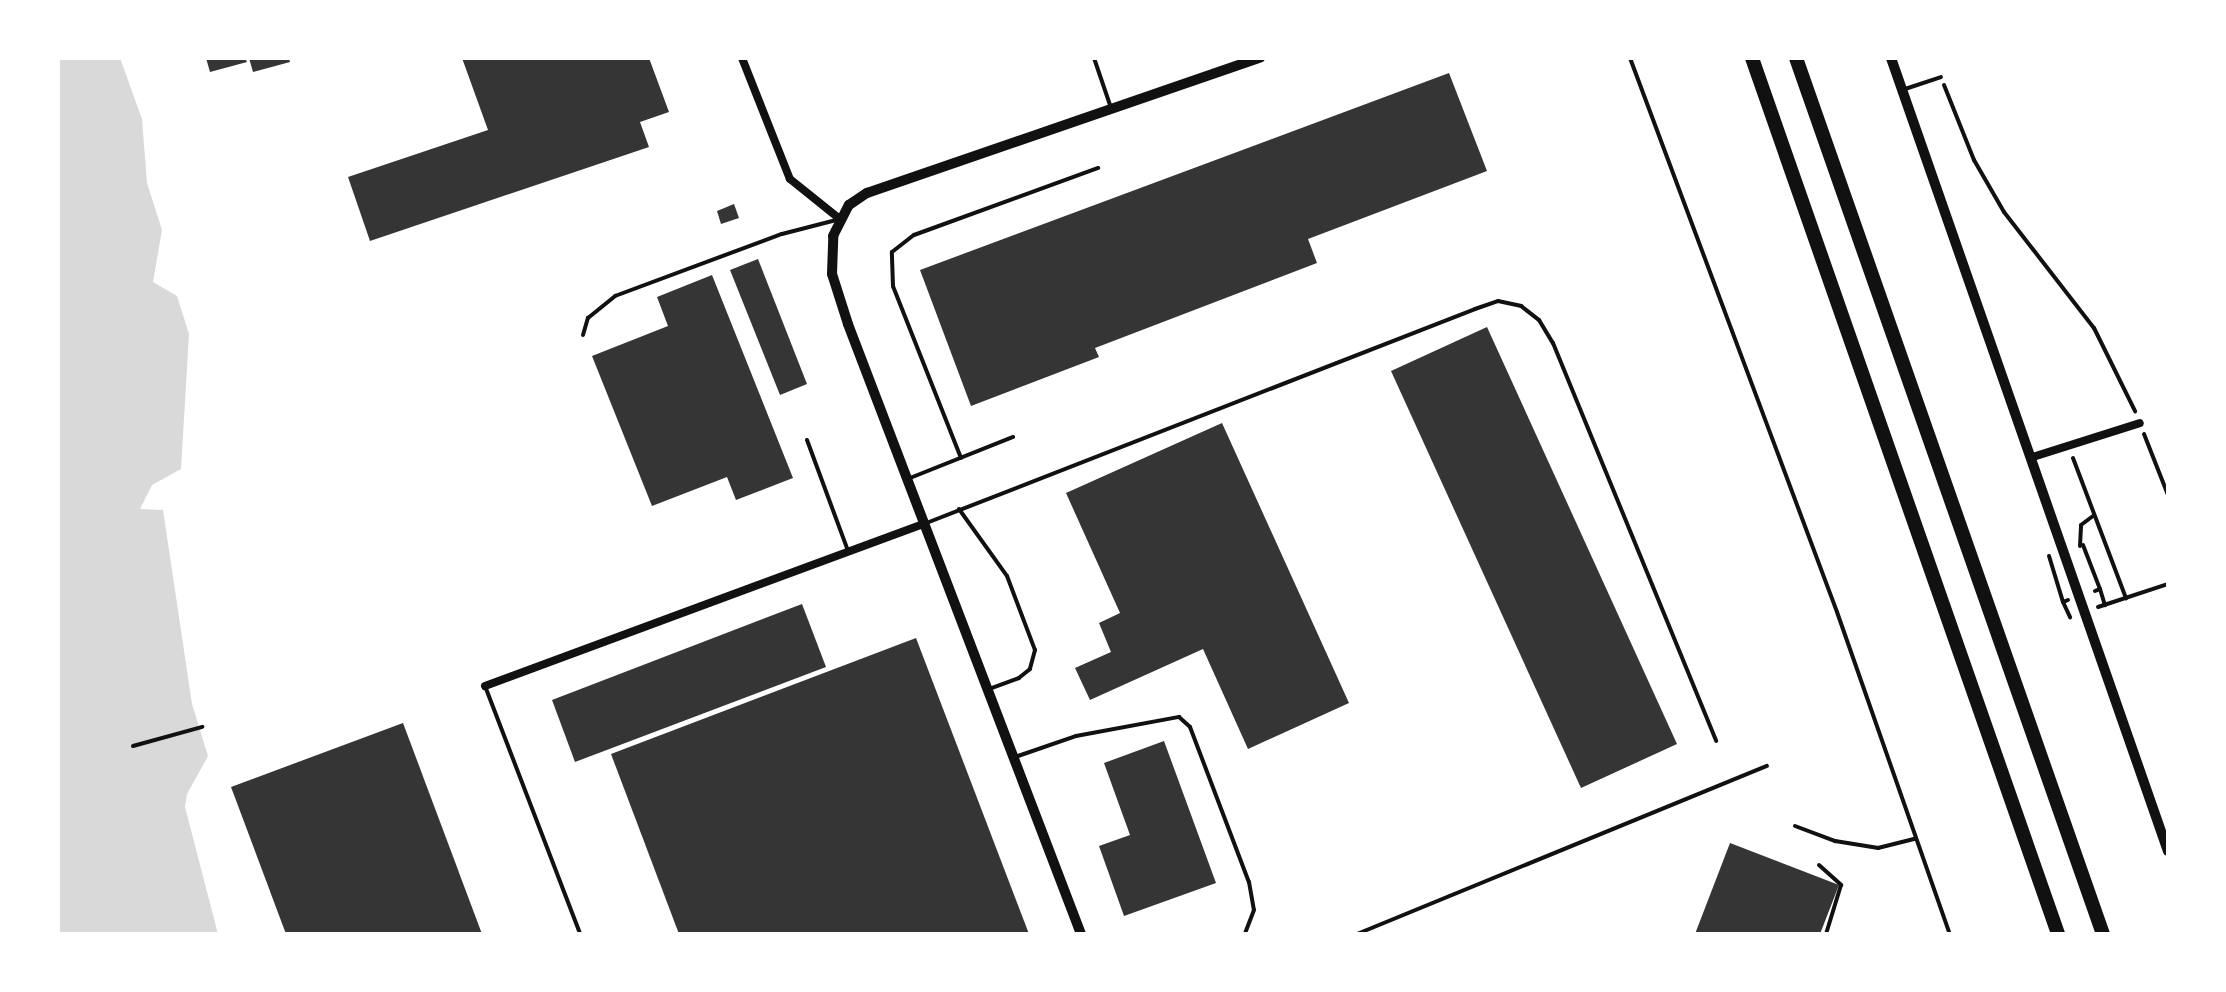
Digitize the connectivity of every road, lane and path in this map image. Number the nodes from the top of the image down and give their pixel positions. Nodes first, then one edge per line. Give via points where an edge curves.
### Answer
1 (742, 58) edge
2 (1094, 58) edge
3 (1260, 58) edge
4 (1630, 58) edge
5 (1752, 58) edge
6 (1796, 58) edge
7 (1891, 58) edge
8 (1940, 78) joint
9 (1902, 90) junction
10 (1112, 108) junction
11 (1098, 168) dead end
12 (840, 219) junction
13 (583, 336) dead end
14 (2140, 424) junction
15 (1013, 437) dead end
16 (807, 440) dead end
17 (2067, 447) junction
18 (2033, 457) junction
19 (961, 458) junction
20 (907, 479) junction
21 (2168, 494) edge
22 (959, 510) junction
23 (2093, 516) junction
24 (924, 524) junction
25 (848, 551) junction
26 (2052, 555) dead end
27 (2168, 584) edge
28 (2126, 598) junction
29 (2105, 605) junction
30 (2087, 611) junction
31 (485, 686) joint
32 (987, 690) junction
33 (202, 727) dead end
34 (1716, 741) dead end
35 (132, 746) dead end
36 (1014, 757) junction
37 (1767, 766) dead end
38 (1795, 826) dead end
39 (1915, 839) junction
40 (2168, 851) edge
41 (1819, 865) dead end
42 (580, 934) edge
43 (1080, 934) edge
44 (1245, 934) edge
45 (1357, 934) edge
46 (1826, 934) edge
47 (1950, 934) edge
48 (2058, 934) edge
49 (2103, 934) edge

1 - 12 street via 790,179
2 - 10 lane
3 - 10 street
4 - 39 path
5 - 48 highway
6 - 49 highway
7 - 9 street
8 - 9 lane
8 - 14 path via 2004,212 2094,328
9 - 18 street
10 - 12 street via 867,193
11 - 19 lane via 914,235 892,252 893,286
12 - 13 lane via 616,296 588,318
12 - 20 street via 832,274
14 - 17 street
14 - 21 path
15 - 19 lane
16 - 25 lane
17 - 18 street
17 - 23 path
18 - 30 street
19 - 20 lane
20 - 24 street
22 - 24 lane
22 - 32 lane via 1008,576 1035,650 1020,678
22 - 34 lane via 1475,308 1498,301 1521,306 1553,343
23 - 28 path
23 - 29 path via 2081,526 2082,545
24 - 25 street
24 - 32 street
25 - 31 street
26 - 30 path via 2046,557 2068,618
27 - 28 path
28 - 29 path
29 - 30 path
30 - 40 street
31 - 42 lane
32 - 36 street
33 - 35 path
36 - 43 street
36 - 44 lane via 1076,736 1179,718 1190,727 1249,882 1254,910
37 - 45 lane
38 - 39 path via 1878,848
39 - 47 path
41 - 46 lane via 1841,884

